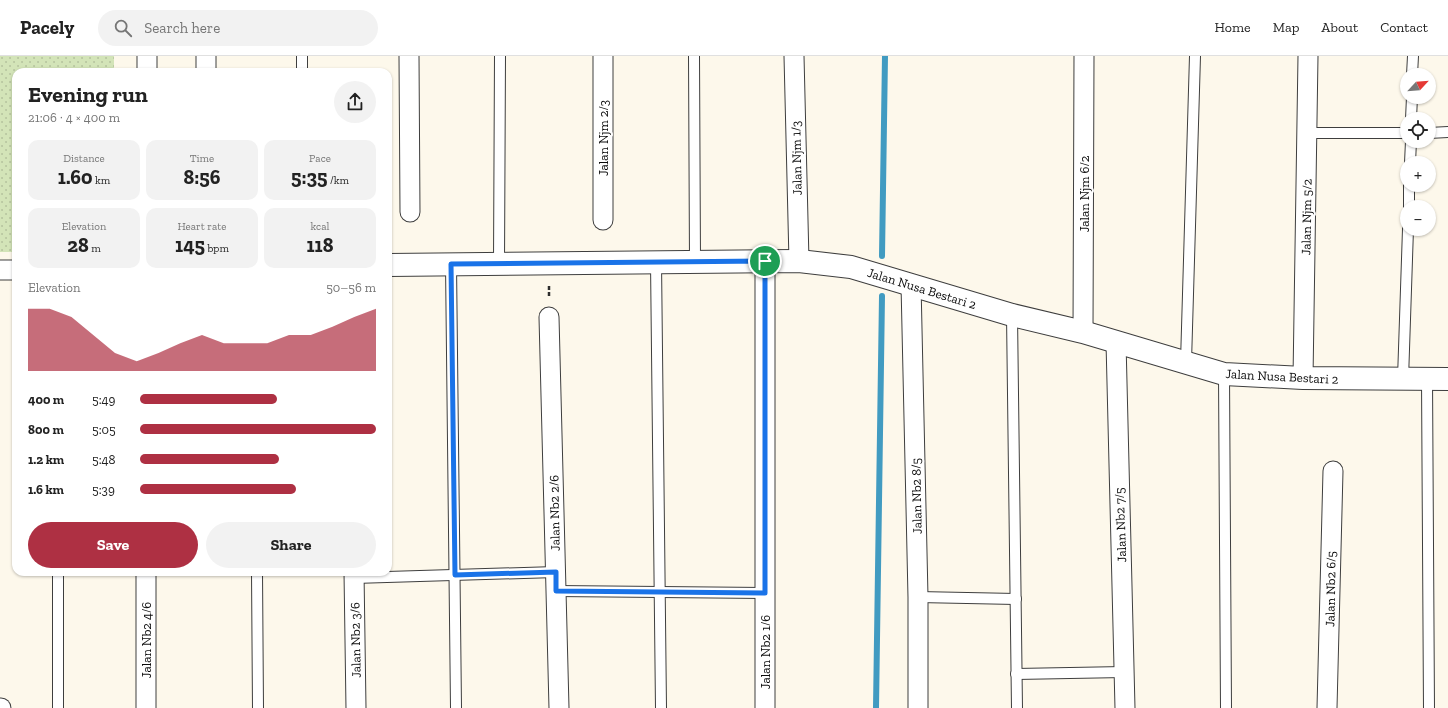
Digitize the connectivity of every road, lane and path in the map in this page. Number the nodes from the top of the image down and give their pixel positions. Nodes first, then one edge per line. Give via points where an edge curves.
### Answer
1 (147, 56) edge
2 (206, 56) edge
3 (302, 56) edge
4 (410, 56) edge
5 (500, 56) edge
6 (603, 56) edge
7 (694, 56) edge
8 (794, 56) edge
9 (1084, 56) edge
10 (1195, 56) edge
11 (1308, 56) edge
12 (1413, 56) edge
13 (146, 68) edge
14 (206, 68) edge
15 (302, 68) edge
16 (1412, 68) edge
17 (1436, 132) edge
18 (1448, 132) edge
19 (1308, 133) junction
20 (1400, 133) edge
21 (410, 212) dead end
22 (603, 220) dead end
23 (1408, 236) edge
24 (765, 261) junction
25 (799, 261) junction
26 (656, 262) junction
27 (695, 262) junction
28 (548, 263) junction
29 (451, 264) junction
30 (500, 264) junction
31 (392, 265) edge
32 (0, 270) edge
33 (12, 270) edge
34 (911, 284) junction
35 (1012, 315) junction
36 (550, 317) joint
37 (1083, 332) junction
38 (1116, 342) junction
39 (1186, 362) junction
40 (1224, 374) junction
41 (1303, 378) junction
42 (1403, 379) junction
43 (1437, 379) edge
44 (1333, 471) dead end
45 (392, 575) edge
46 (455, 575) junction
47 (58, 576) edge
48 (146, 576) edge
49 (257, 576) edge
50 (354, 576) edge
51 (556, 582) junction
52 (660, 592) junction
53 (765, 593) junction
54 (918, 596) junction
55 (1016, 599) junction
56 (1124, 672) junction
57 (1016, 674) junction
58 (58, 708) edge
59 (146, 708) edge
60 (258, 708) edge
61 (356, 708) edge
62 (456, 708) edge
63 (560, 708) edge
64 (661, 708) edge
65 (766, 708) edge
66 (918, 708) edge
67 (1017, 708) edge
68 (1125, 708) edge
69 (1226, 708) edge
70 (1327, 708) edge
71 (1429, 708) edge

1 - 13 street
2 - 14 street
3 - 15 lane
4 - 21 street
5 - 30 lane
6 - 22 street, Jalan Njm 2/3
7 - 27 lane
8 - 25 street, Jalan Njm 1/3
9 - 37 street, Jalan Njm 6/2
10 - 39 lane
11 - 19 street, Jalan Njm 5/2
12 - 16 lane
17 - 18 lane
19 - 20 lane
19 - 41 street, Jalan Njm 5/2
23 - 42 lane
24 - 25 street, Jalan Nusa Bestari 2
24 - 27 street, Jalan Nusa Bestari 2
24 - 53 street, Jalan Nb2 1/6
25 - 34 street, Jalan Nusa Bestari 2 via 851,267
26 - 27 street, Jalan Nusa Bestari 2
26 - 28 street, Jalan Nusa Bestari 2
26 - 52 lane
28 - 30 street, Jalan Nusa Bestari 2
28 - 36 path
29 - 30 street, Jalan Nusa Bestari 2
29 - 31 street, Jalan Nusa Bestari 2
29 - 46 lane
32 - 33 street
34 - 35 street, Jalan Nusa Bestari 2
34 - 54 street, Jalan Nb2 8/5
35 - 37 street, Jalan Nusa Bestari 2
35 - 55 lane
36 - 51 street, Jalan Nb2 2/6
37 - 38 street, Jalan Nusa Bestari 2
38 - 39 street, Jalan Nusa Bestari 2
38 - 56 street, Jalan Nb2 7/5
39 - 40 street, Jalan Nusa Bestari 2
40 - 41 street, Jalan Nusa Bestari 2
40 - 69 lane
41 - 42 street, Jalan Nusa Bestari 2
42 - 43 street, Jalan Nusa Bestari 2
43 - 71 lane
44 - 70 street, Jalan Nb2 6/5
45 - 46 lane
46 - 51 lane
46 - 62 lane
47 - 58 lane
48 - 59 street, Jalan Nb2 4/6
49 - 60 lane
50 - 61 street, Jalan Nb2 3/6
51 - 52 lane
51 - 63 street, Jalan Nb2 2/6
52 - 53 lane
52 - 64 lane
53 - 65 street, Jalan Nb2 1/6
54 - 55 lane
54 - 66 street, Jalan Nb2 8/5
55 - 57 lane
56 - 57 lane
56 - 68 street, Jalan Nb2 7/5
57 - 67 lane

